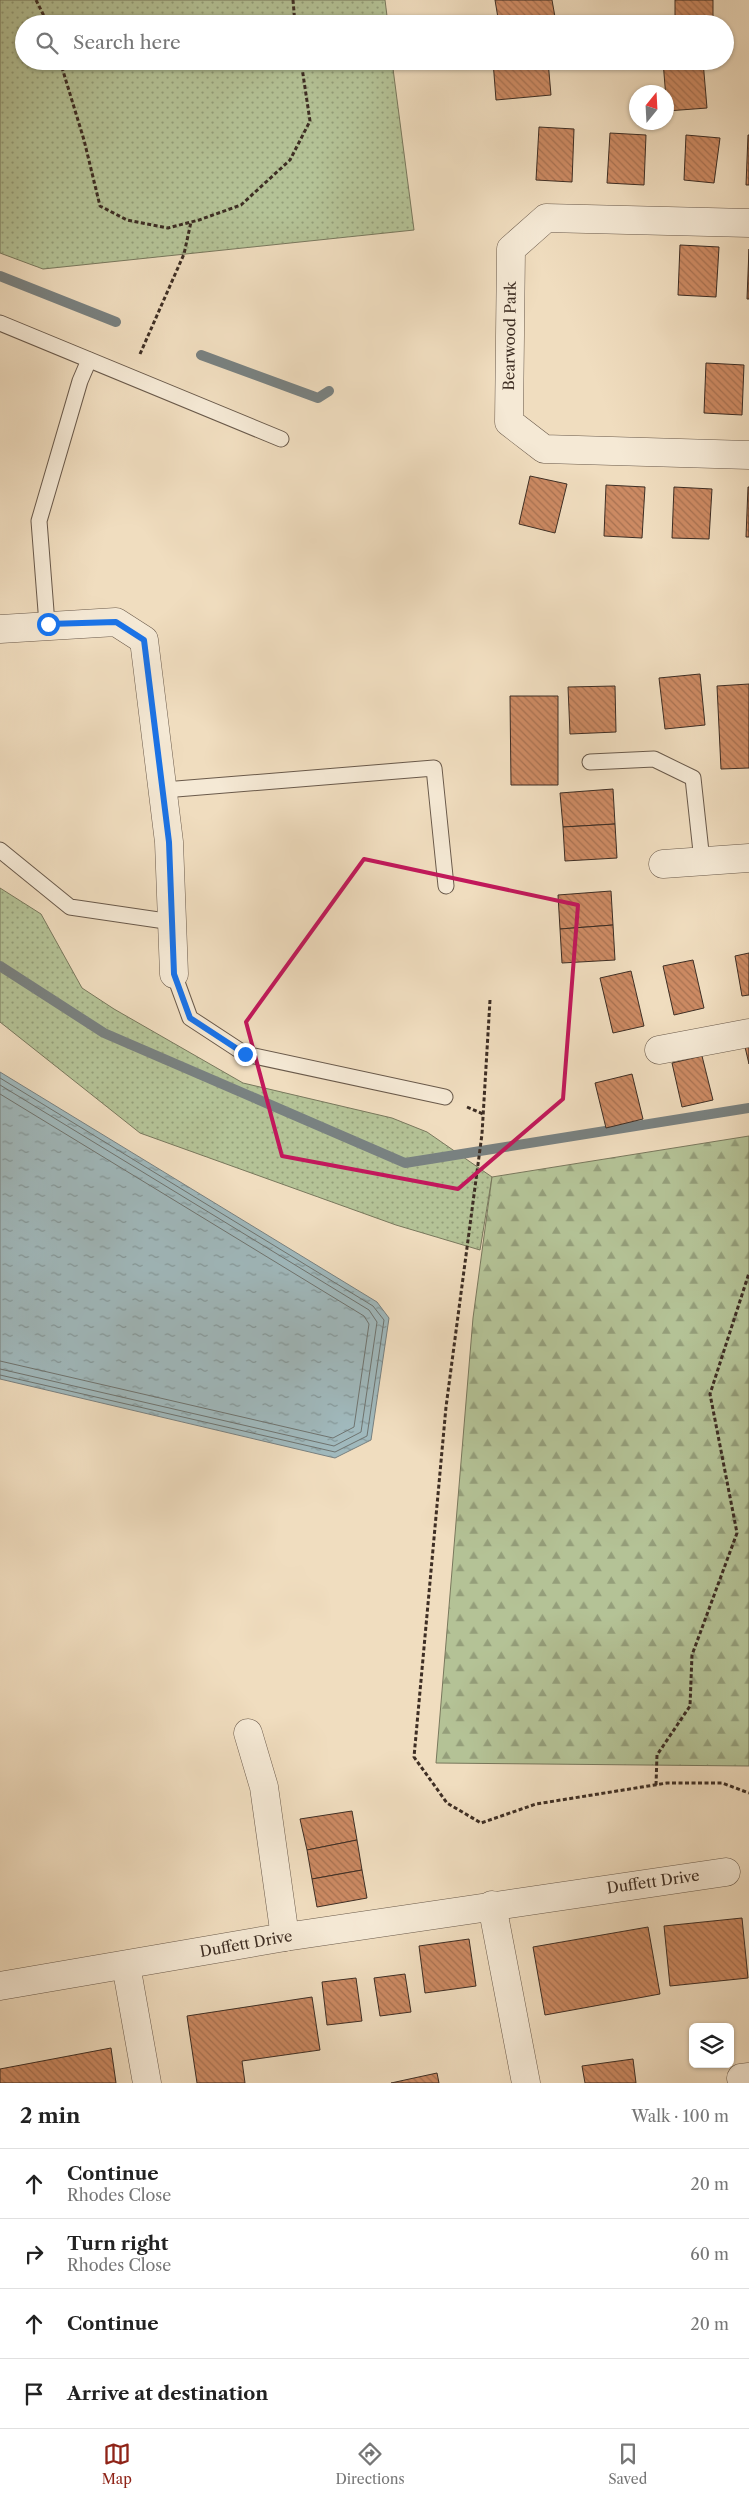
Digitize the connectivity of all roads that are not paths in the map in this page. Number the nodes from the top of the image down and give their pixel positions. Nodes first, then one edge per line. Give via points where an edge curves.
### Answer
1 (749, 223) edge
2 (0, 323) edge
3 (89, 360) junction
4 (281, 439) dead end
5 (749, 455) edge
6 (48, 624) junction
7 (0, 629) edge
8 (590, 762) dead end
9 (164, 790) junction
10 (0, 850) edge
11 (749, 858) edge
12 (702, 861) junction
13 (663, 864) dead end
14 (446, 886) dead end
15 (172, 922) junction
16 (174, 974) joint
17 (749, 1033) edge
18 (659, 1050) dead end
19 (445, 1097) dead end
20 (248, 1733) dead end
21 (726, 1872) dead end
22 (492, 1905) junction
23 (285, 1937) junction
24 (126, 1965) junction
25 (0, 1986) edge
26 (147, 2083) edge
27 (526, 2083) edge

1 - 5 street, Bearwood Park via 546,218 511,249 509,422 544,449
2 - 3 lane
3 - 4 lane
3 - 6 lane via 39,521
6 - 7 street
6 - 9 street via 116,622 144,640
8 - 12 lane via 654,759 693,778
9 - 14 lane via 434,768
9 - 15 street
10 - 15 lane via 70,907
11 - 12 street
12 - 13 street
15 - 16 street
16 - 19 lane via 190,1018 245,1054
17 - 18 street
20 - 23 street via 264,1787
21 - 22 street, Duffett Drive
22 - 23 street, Duffett Drive
22 - 27 street
23 - 24 street, Duffett Drive
24 - 25 street, Duffett Drive
24 - 26 street

